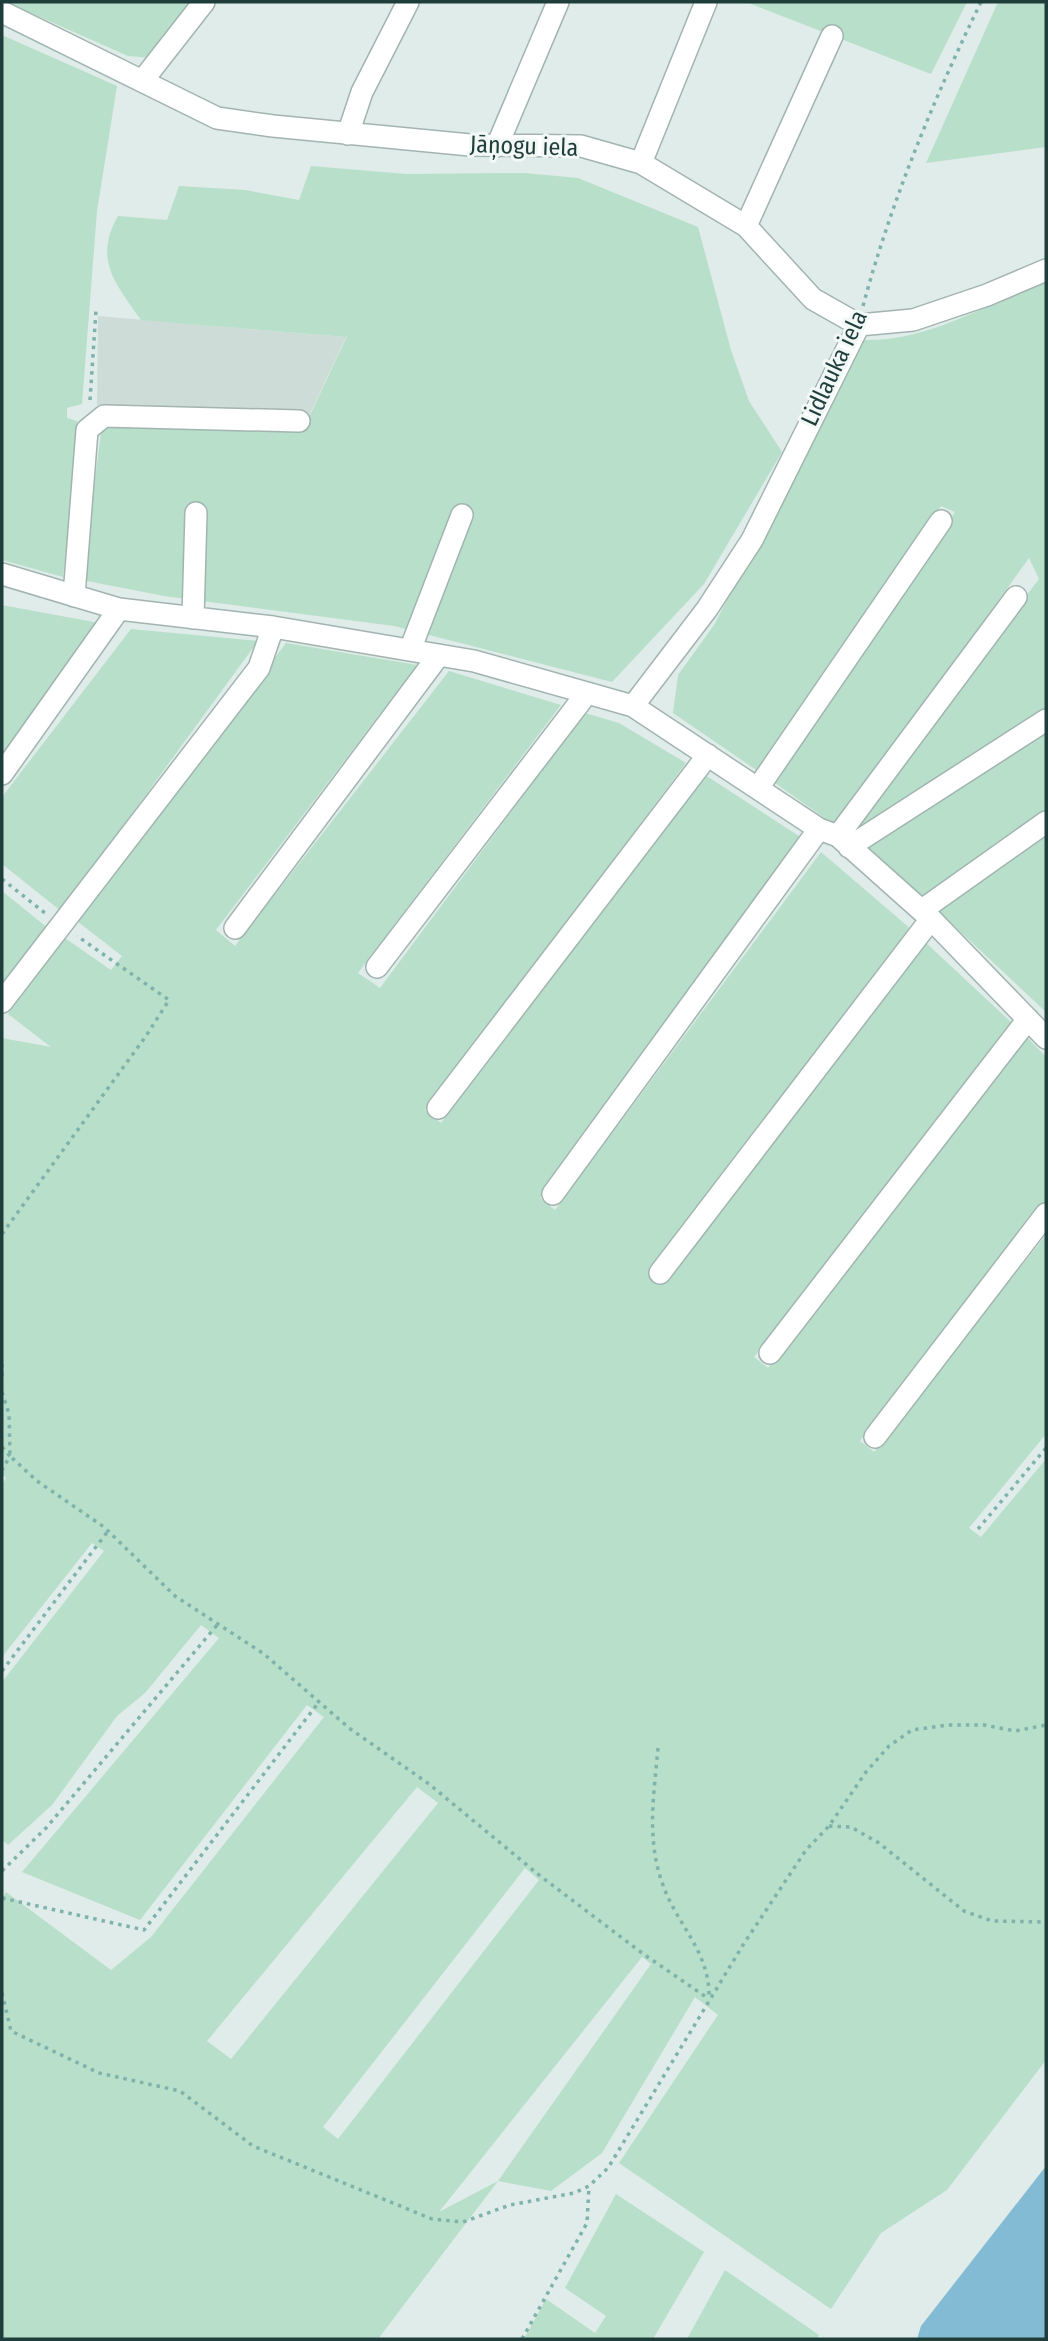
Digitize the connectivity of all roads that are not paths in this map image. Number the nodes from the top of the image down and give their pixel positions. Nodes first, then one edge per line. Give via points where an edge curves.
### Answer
1 (204, 2) edge
2 (408, 2) edge
3 (558, 2) edge
4 (706, 2) edge
5 (2, 12) edge
6 (832, 36) dead end
7 (143, 80) junction
8 (348, 134) junction
9 (497, 145) junction
10 (641, 163) junction
11 (746, 226) junction
12 (1046, 270) edge
13 (859, 325) junction
14 (299, 422) dead end
15 (196, 513) dead end
16 (463, 516) dead end
17 (941, 521) dead end
18 (2, 574) edge
19 (74, 596) junction
20 (1016, 597) dead end
21 (119, 609) junction
22 (193, 618) junction
23 (274, 627) junction
24 (410, 650) junction
25 (439, 655) junction
26 (587, 693) junction
27 (633, 706) junction
28 (1046, 720) edge
29 (708, 755) junction
30 (2, 775) edge
31 (758, 788) junction
32 (1046, 822) edge
33 (836, 837) junction
34 (926, 915) junction
35 (235, 928) dead end
36 (377, 967) dead end
37 (2, 1002) edge
38 (1028, 1019) junction
39 (1046, 1038) edge
40 (438, 1108) dead end
41 (553, 1194) dead end
42 (1046, 1214) edge
43 (660, 1273) dead end
44 (770, 1353) dead end
45 (875, 1437) dead end

1 - 7 street
2 - 8 street via 362,92
3 - 9 street
4 - 10 street
5 - 7 street, Jāņogu iela
6 - 11 street
7 - 8 street, Jāņogu iela via 217,118
8 - 9 street, Jāņogu iela
9 - 10 street, Jāņogu iela via 581,146
10 - 11 street, Jāņogu iela
11 - 13 street, Jāņogu iela via 813,299
12 - 13 street via 913,320
13 - 27 street, Lidlauka iela via 752,540 707,609
14 - 19 street via 104,416 87,430
15 - 22 street
16 - 24 street
17 - 31 street
18 - 19 street
19 - 21 street
20 - 33 street
21 - 22 street
21 - 30 street
22 - 23 street
23 - 24 street
23 - 37 street via 258,668
24 - 25 street
25 - 26 street
25 - 35 street
26 - 27 street
26 - 36 street
27 - 29 street
28 - 33 street
29 - 31 street
29 - 40 street
31 - 33 street
32 - 34 street
33 - 34 street
33 - 41 street
34 - 38 street
34 - 43 street
38 - 39 street
38 - 44 street
42 - 45 street

